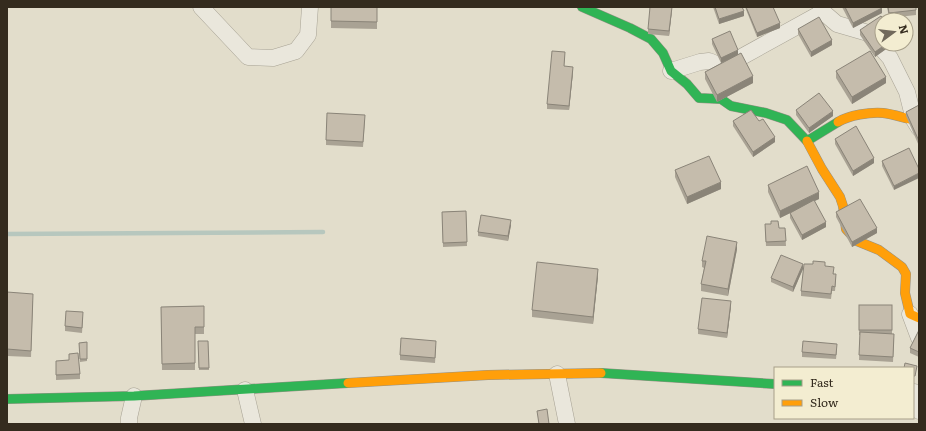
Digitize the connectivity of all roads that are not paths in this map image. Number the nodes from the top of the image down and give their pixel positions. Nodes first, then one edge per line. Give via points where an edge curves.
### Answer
1 (201, 7) edge
2 (310, 7) edge
3 (582, 7) edge
4 (822, 10) edge
5 (671, 71) junction
6 (917, 124) edge
7 (806, 141) junction
8 (915, 316) edge
9 (919, 338) edge
10 (557, 374) junction
11 (774, 384) edge
12 (245, 390) junction
13 (915, 392) edge
14 (134, 396) junction
15 (7, 399) edge
16 (919, 411) edge
17 (129, 424) edge
18 (253, 424) edge
19 (567, 424) edge

1 - 2 street via 248,57 274,58 296,51 308,35
3 - 5 street via 651,40 663,53
4 - 5 street via 736,60 721,66 709,61 700,62
4 - 6 street via 837,24 868,33 890,58 907,92
5 - 7 street via 699,98 721,100 731,106 787,120
6 - 7 street via 883,112 860,115 845,118
7 - 8 street via 840,197 846,229 857,241 879,250 902,267 906,274 905,293
8 - 9 street
10 - 11 street via 605,373
10 - 12 street via 488,375
10 - 19 street
12 - 14 street
12 - 18 street
13 - 16 street
14 - 15 street
14 - 17 street

